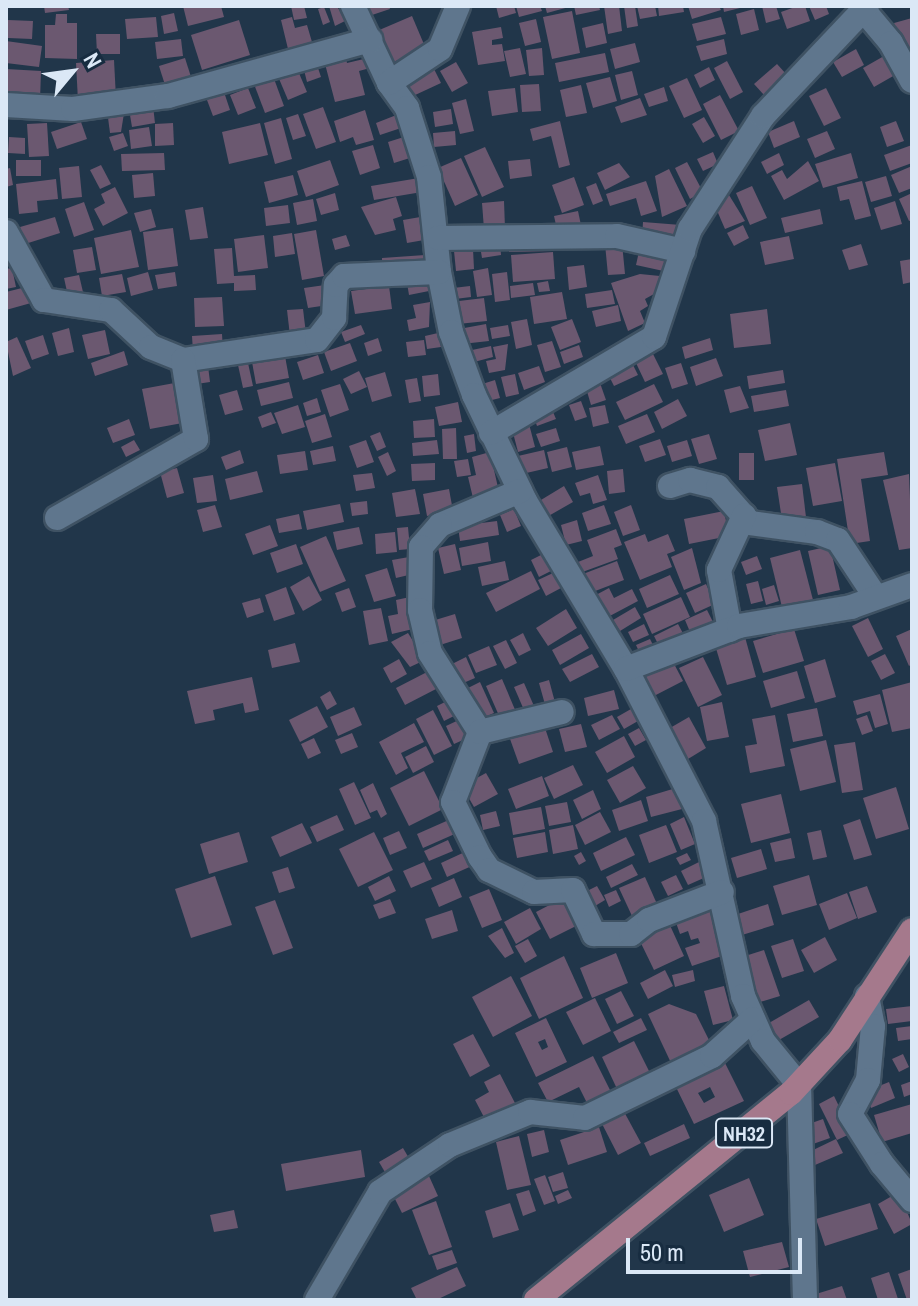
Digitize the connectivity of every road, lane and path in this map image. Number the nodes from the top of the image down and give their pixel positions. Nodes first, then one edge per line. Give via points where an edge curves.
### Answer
1 (353, 6) edge
2 (458, 6) edge
3 (866, 9) edge
4 (370, 40) junction
5 (912, 81) edge
6 (389, 83) junction
7 (6, 105) edge
8 (6, 232) edge
9 (438, 238) junction
10 (683, 251) junction
11 (439, 272) junction
12 (183, 360) junction
13 (491, 433) junction
14 (670, 486) dead end
15 (520, 491) junction
16 (744, 516) junction
17 (57, 518) dead end
18 (912, 585) edge
19 (875, 596) junction
20 (730, 630) junction
21 (626, 669) junction
22 (562, 712) dead end
23 (480, 732) junction
24 (722, 892) junction
25 (912, 930) edge
26 (867, 996) junction
27 (753, 1019) junction
28 (799, 1085) junction
29 (912, 1200) edge
30 (317, 1300) edge
31 (536, 1300) edge
32 (805, 1300) edge

1 - 4 street
2 - 6 street via 440,49
3 - 5 street
3 - 10 street via 763,116 690,229
4 - 6 street
4 - 7 street via 168,96 73,109
6 - 9 street via 407,108 429,177
8 - 12 street via 44,300 111,310 151,347
9 - 10 street via 617,236
9 - 11 street
10 - 13 street via 654,337
11 - 12 street via 344,276 336,285 334,318 317,340
11 - 13 street via 451,332
12 - 17 street via 196,439
13 - 15 street
14 - 16 street via 690,480 718,487
15 - 21 street
15 - 23 street via 440,525 421,547 420,610 430,653
16 - 19 street via 750,523 838,540
16 - 20 street via 719,570
18 - 19 street
19 - 20 street via 851,607
20 - 21 street
21 - 24 street via 704,821
22 - 23 street
23 - 24 street via 453,802 489,870 534,892 573,890 594,934 631,934 649,920
24 - 27 street via 743,996
25 - 26 main road, NH32
26 - 28 main road, NH32 via 840,1040
26 - 29 street via 873,1026 868,1080 850,1114
27 - 28 street via 763,1041
27 - 30 street via 712,1056 585,1118 530,1112 450,1145 380,1192
28 - 31 main road, NH32 via 650,1213
28 - 32 street

